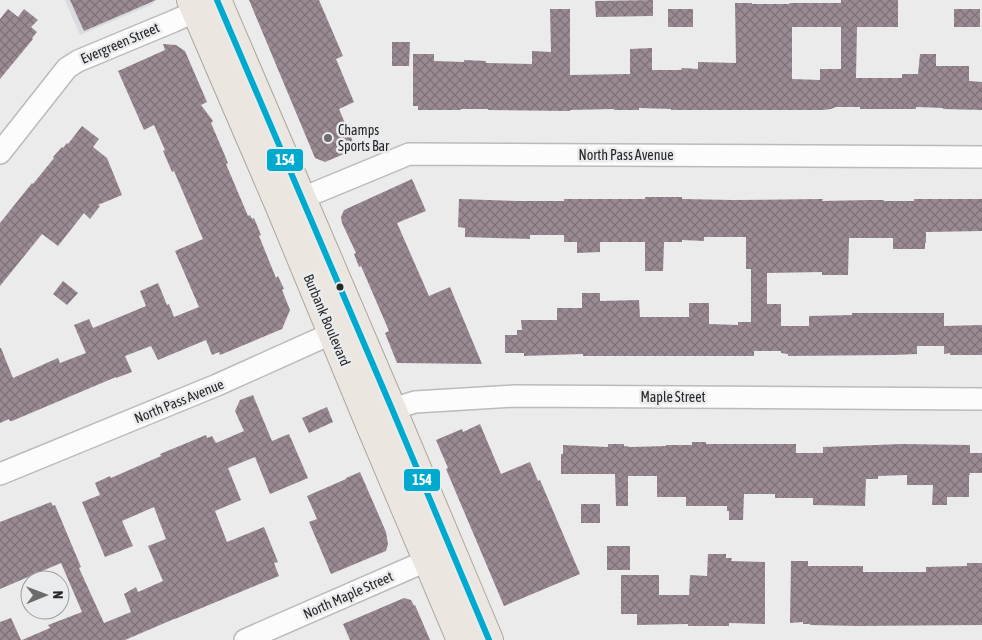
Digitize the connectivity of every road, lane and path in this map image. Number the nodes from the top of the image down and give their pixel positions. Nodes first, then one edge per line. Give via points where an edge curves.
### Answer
1 (205, 3) edge
2 (0, 153) edge
3 (982, 157) edge
4 (291, 203) junction
5 (344, 328) junction
6 (982, 399) edge
7 (392, 409) junction
8 (368, 420) junction
9 (0, 474) edge
10 (440, 555) junction
11 (245, 640) edge
12 (461, 640) edge
13 (488, 640) edge

1 - 2 street, Evergreen Street via 67,68
1 - 4 main road, Burbank Boulevard
3 - 4 street, North Pass Avenue via 409,154
4 - 5 main road, Burbank Boulevard
5 - 7 main road, Burbank Boulevard
5 - 8 main road, Burbank Boulevard
5 - 9 street, North Pass Avenue via 217,385
6 - 7 street, Maple Street via 515,396 415,402
7 - 8 street, Maple Street
7 - 10 main road, Burbank Boulevard
8 - 10 main road, Burbank Boulevard
10 - 11 street, North Maple Street
10 - 12 main road, Burbank Boulevard
10 - 13 main road, Burbank Boulevard

